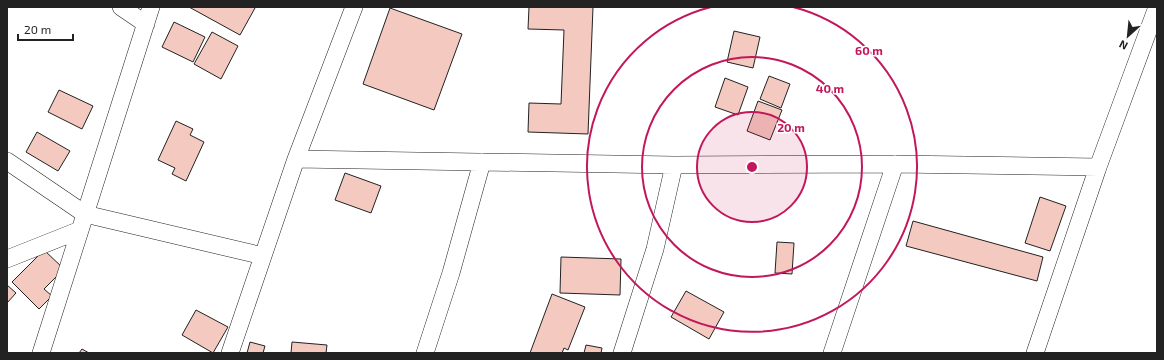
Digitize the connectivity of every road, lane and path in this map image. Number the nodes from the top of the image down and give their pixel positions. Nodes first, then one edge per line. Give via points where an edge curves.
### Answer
1 (121, 7) edge
2 (152, 7) edge
3 (354, 7) edge
4 (1156, 7) edge
5 (146, 24) junction
6 (296, 159) junction
7 (7, 161) edge
8 (482, 162) junction
9 (895, 164) junction
10 (674, 165) junction
11 (1098, 167) junction
12 (85, 214) junction
13 (80, 230) junction
14 (263, 256) junction
15 (7, 259) edge
16 (41, 353) edge
17 (230, 353) edge
18 (425, 353) edge
19 (622, 353) edge
20 (832, 353) edge
21 (1035, 353) edge

1 - 5 street
2 - 5 street
3 - 6 street
4 - 11 street
5 - 12 street
6 - 8 street
6 - 14 street
7 - 12 street
8 - 10 street
8 - 18 street via 451,273
9 - 10 street
9 - 11 street
9 - 20 street
10 - 19 street via 655,248
11 - 21 street
12 - 13 street
12 - 14 street
13 - 15 street
13 - 16 street
14 - 17 street

